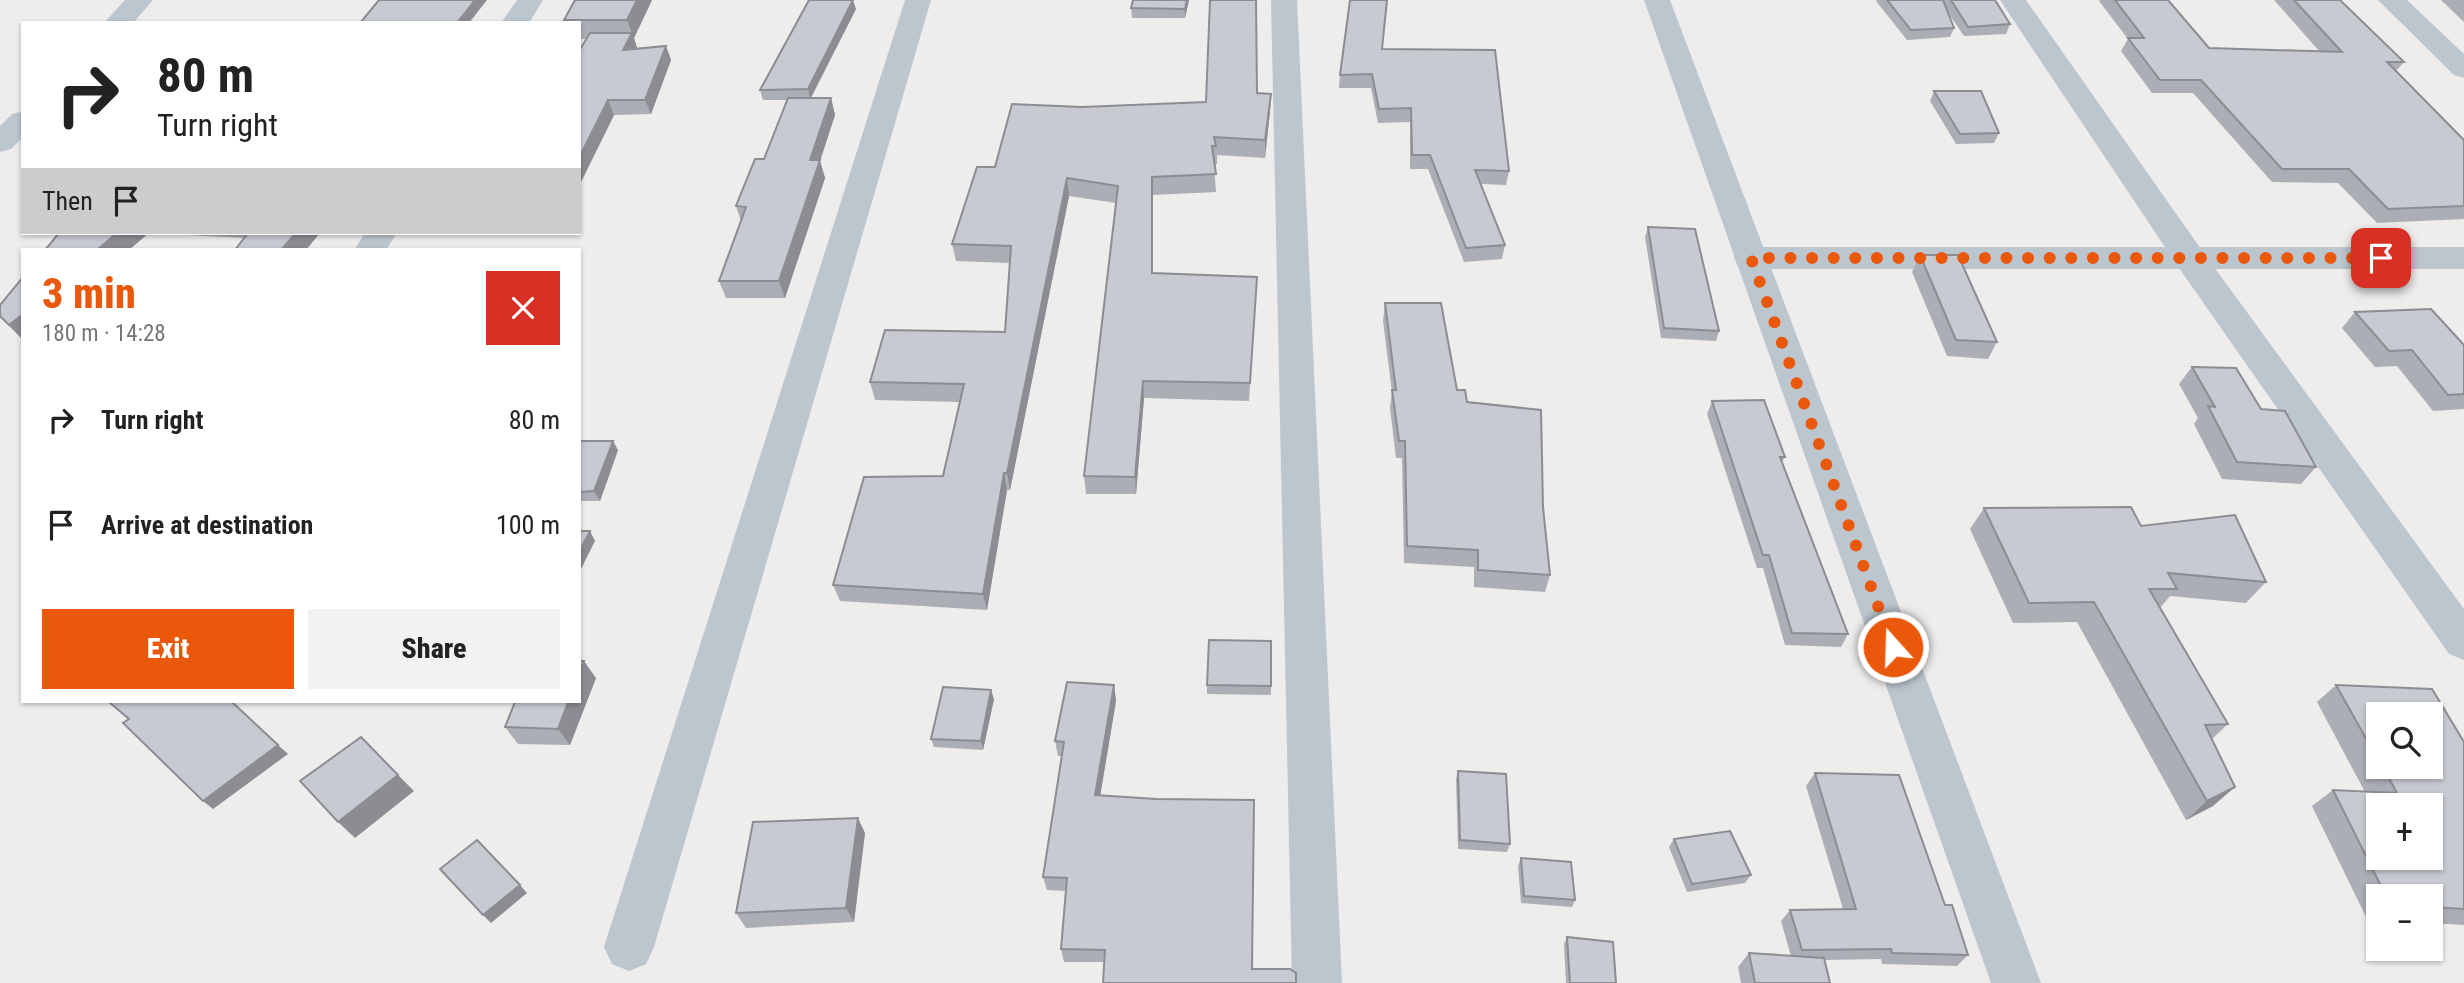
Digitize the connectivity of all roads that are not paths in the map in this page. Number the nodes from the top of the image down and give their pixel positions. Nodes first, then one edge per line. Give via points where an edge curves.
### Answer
1 (140, 0) edge
2 (530, 0) edge
3 (918, 0) edge
4 (1284, 0) edge
5 (1657, 0) edge
6 (2013, 0) edge
7 (2391, 0) edge
8 (120, 21) edge
9 (516, 21) edge
10 (2464, 69) edge
11 (21, 122) edge
12 (0, 143) edge
13 (1751, 258) junction
14 (2464, 258) edge
15 (2191, 260) junction
16 (2464, 642) edge
17 (629, 947) dead end
18 (1317, 983) edge
19 (2016, 983) edge

1 - 8 street
2 - 9 street
3 - 17 street
4 - 18 street
5 - 13 street
6 - 15 street
7 - 10 street
11 - 12 street
13 - 15 street
13 - 19 street
14 - 15 street
15 - 16 street

